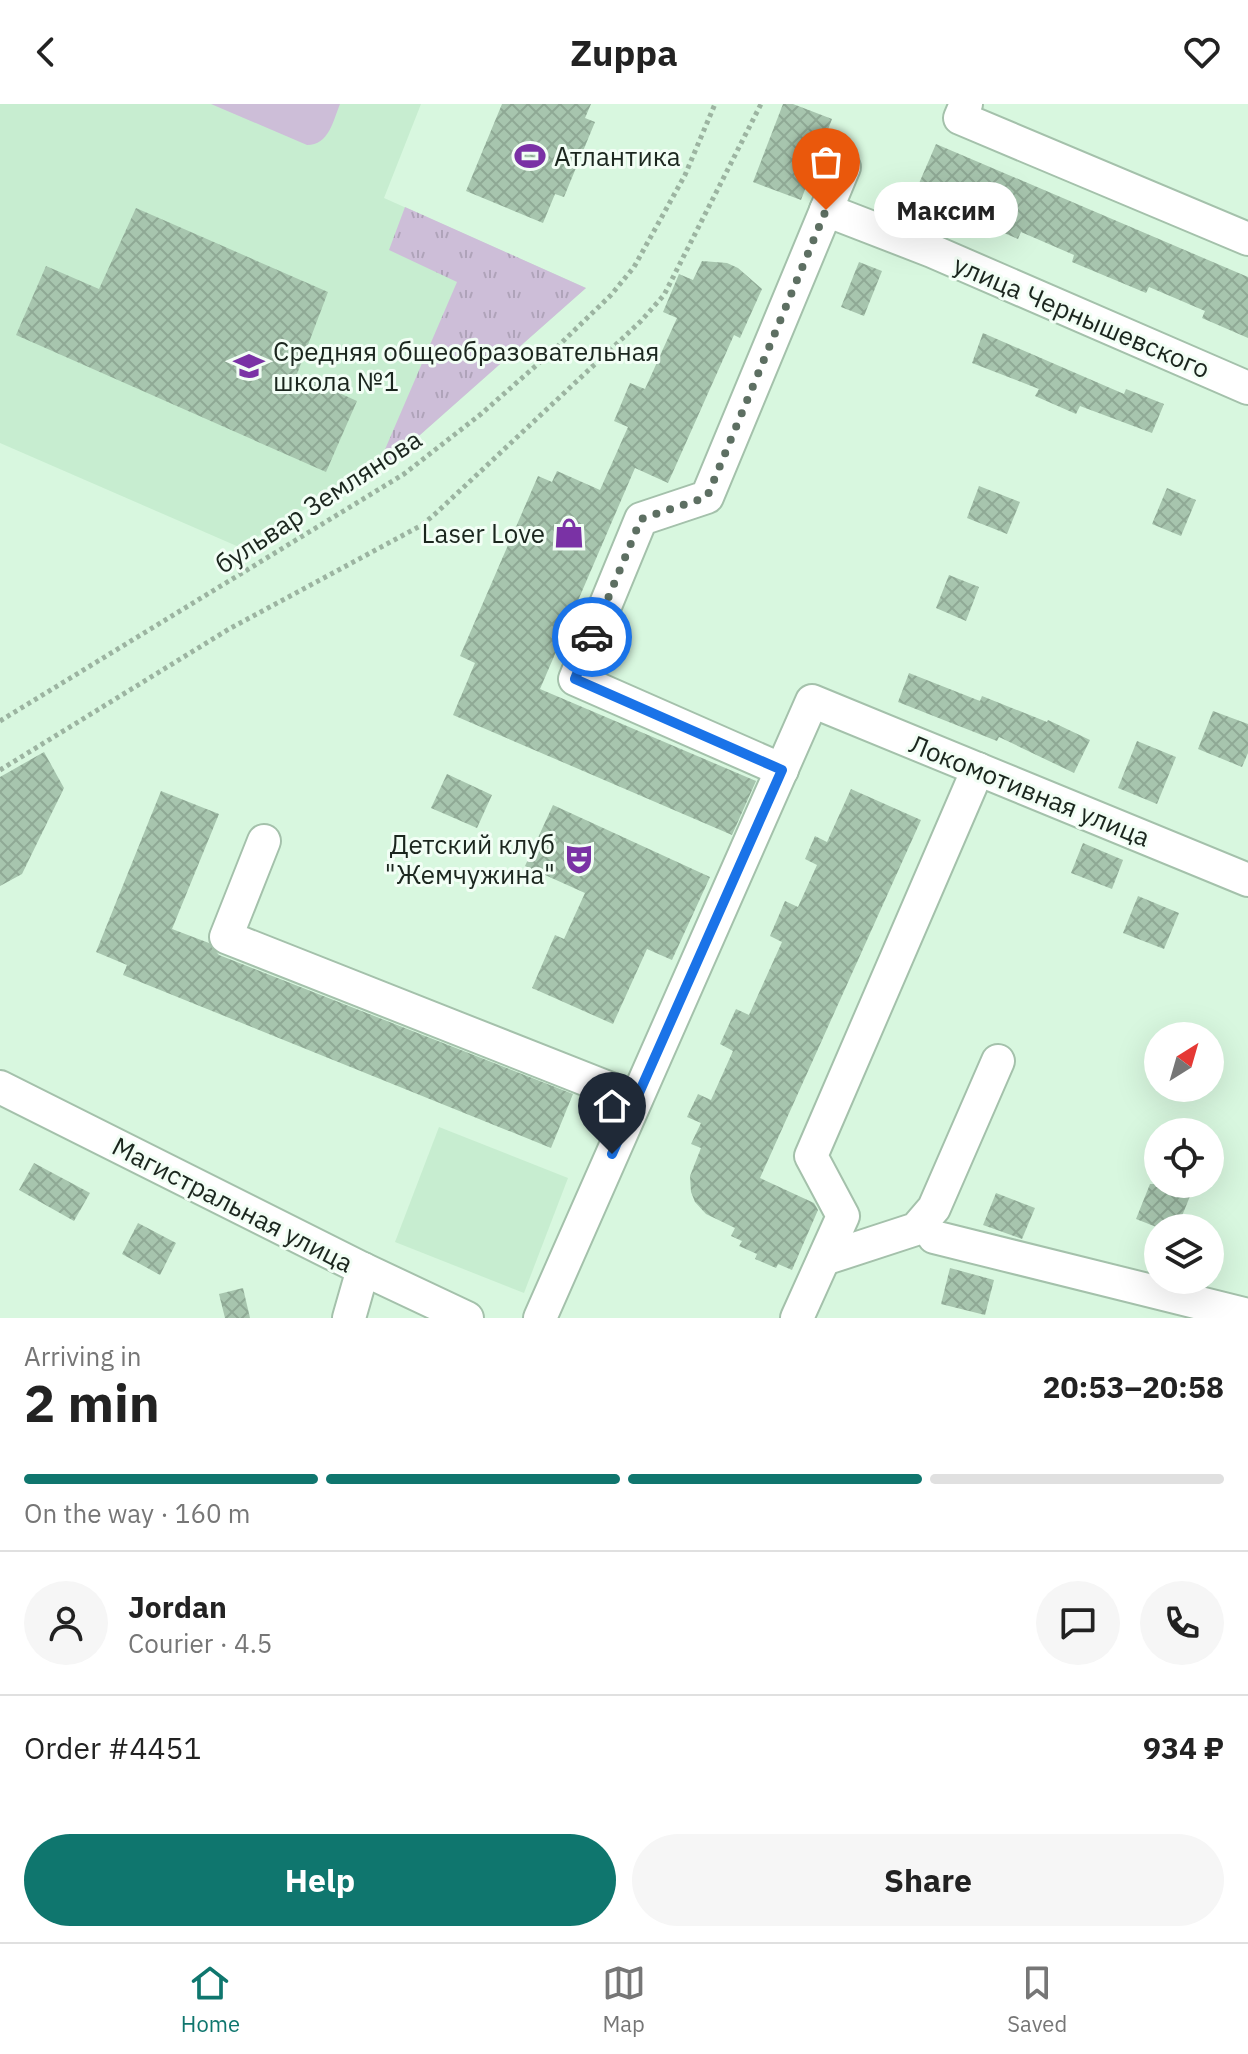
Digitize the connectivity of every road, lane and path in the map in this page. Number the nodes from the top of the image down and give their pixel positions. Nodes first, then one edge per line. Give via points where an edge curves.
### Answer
1 (715, 104) edge
2 (761, 104) edge
3 (966, 104) edge
4 (844, 167) dead end
5 (826, 210) junction
6 (1248, 239) edge
7 (1248, 388) edge
8 (0, 721) edge
9 (978, 769) junction
10 (0, 770) edge
11 (782, 770) junction
12 (264, 841) dead end
13 (1248, 880) edge
14 (998, 1061) dead end
15 (0, 1087) edge
16 (636, 1099) junction
17 (934, 1237) dead end
18 (824, 1259) junction
19 (363, 1269) junction
20 (1248, 1315) edge
21 (349, 1318) edge
22 (467, 1318) edge
23 (540, 1318) edge
24 (797, 1318) edge

1 - 8 path, бульвар Землянова via 685,175 634,267 556,348 481,414 404,474
2 - 10 path via 664,295 435,514 229,629
3 - 6 street via 960,118
4 - 5 street
5 - 7 street, улица Чернышевского
5 - 11 street via 707,497 641,519 575,679
9 - 11 street, Локомотивная улица via 812,701
9 - 13 street, Локомотивная улица
9 - 18 street via 811,1156 843,1216
11 - 16 street
12 - 16 street via 226,937
14 - 18 street via 934,1208 916,1229
15 - 19 street, Магистральная улица
16 - 23 street
17 - 20 street
18 - 24 street
19 - 21 street
19 - 22 street, Магистральная улица

